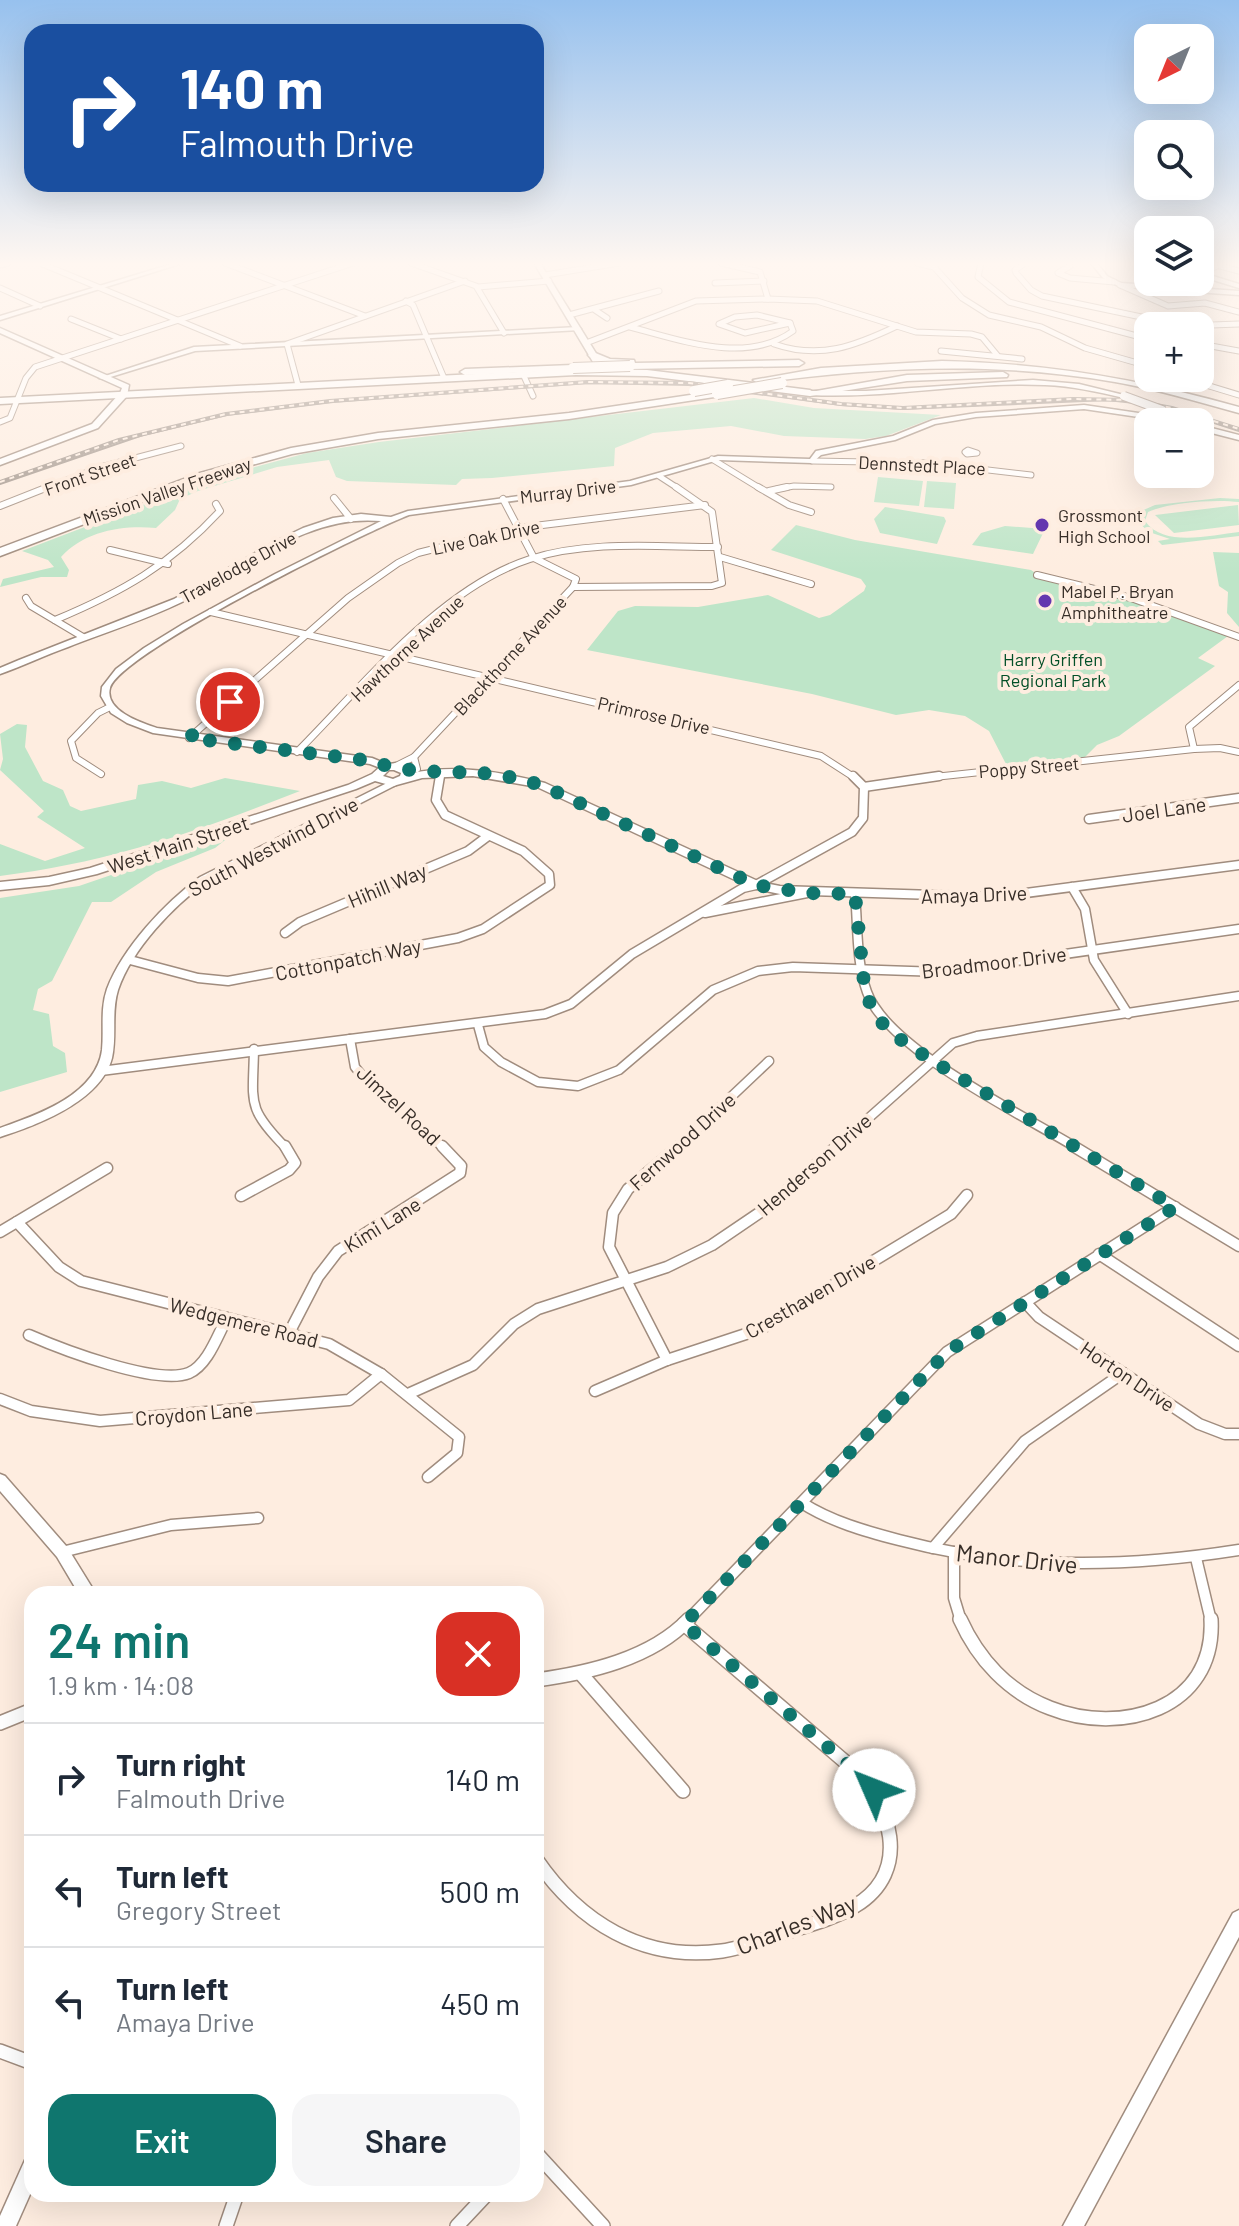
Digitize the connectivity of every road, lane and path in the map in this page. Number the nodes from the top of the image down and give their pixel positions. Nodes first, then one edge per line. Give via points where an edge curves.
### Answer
1 (39, 367) edge
2 (80, 367) edge
3 (135, 367) edge
4 (293, 367) edge
5 (439, 367) edge
6 (521, 367) edge
7 (582, 367) edge
8 (605, 367) edge
9 (607, 367) edge
10 (623, 367) edge
11 (850, 367) edge
12 (1035, 367) edge
13 (1042, 367) edge
14 (1061, 369) junction
15 (575, 370) junction
16 (465, 372) junction
17 (616, 372) junction
18 (647, 373) junction
19 (523, 374) junction
20 (443, 376) junction
21 (102, 378) junction
22 (298, 383) junction
23 (1118, 385) junction
24 (782, 387) junction
25 (1214, 387) edge
26 (125, 392) junction
27 (810, 393) junction
28 (858, 394) junction
29 (1239, 395) edge
30 (533, 396) dead end
31 (18, 397) junction
32 (0, 398) edge
33 (1156, 408) edge
34 (1239, 410) edge
35 (1134, 413) edge
36 (1239, 419) edge
37 (0, 422) edge
38 (1214, 431) edge
39 (1239, 438) edge
40 (181, 446) dead end
41 (967, 454) dead end
42 (712, 459) junction
43 (812, 461) junction
44 (0, 462) edge
45 (960, 466) junction
46 (1031, 475) dead end
47 (659, 476) junction
48 (831, 487) dead end
49 (769, 491) junction
50 (334, 498) dead end
51 (503, 499) junction
52 (216, 504) dead end
53 (705, 505) junction
54 (0, 506) edge
55 (811, 512) dead end
56 (351, 519) junction
57 (390, 519) junction
58 (518, 528) junction
59 (0, 544) edge
60 (718, 547) junction
61 (110, 550) dead end
62 (0, 552) edge
63 (720, 557) junction
64 (534, 558) junction
65 (168, 564) junction
66 (1037, 575) dead end
67 (811, 584) dead end
68 (573, 587) junction
69 (26, 598) dead end
70 (211, 612) junction
71 (55, 620) junction
72 (309, 635) junction
73 (83, 637) junction
74 (1239, 637) edge
75 (396, 655) junction
76 (0, 671) edge
77 (490, 677) junction
78 (1239, 685) edge
79 (110, 707) junction
80 (189, 738) junction
81 (1194, 749) junction
82 (297, 752) junction
83 (1239, 752) edge
84 (394, 772) junction
85 (441, 773) junction
86 (101, 774) dead end
87 (352, 787) junction
88 (864, 787) junction
89 (369, 795) junction
90 (1239, 798) edge
91 (1089, 819) dead end
92 (488, 836) junction
93 (1239, 865) edge
94 (756, 885) junction
95 (0, 886) edge
96 (1072, 887) junction
97 (807, 893) junction
98 (855, 894) junction
99 (694, 915) junction
100 (1235, 930) edge
101 (285, 933) dead end
102 (1239, 941) edge
103 (1092, 950) junction
104 (130, 960) junction
105 (863, 971) junction
106 (1239, 996) edge
107 (1128, 1014) junction
108 (478, 1025) junction
109 (350, 1039) junction
110 (254, 1049) junction
111 (931, 1060) junction
112 (769, 1061) dead end
113 (101, 1071) junction
114 (0, 1133) edge
115 (461, 1166) joint
116 (107, 1168) dead end
117 (967, 1195) dead end
118 (241, 1196) dead end
119 (1175, 1207) junction
120 (17, 1222) junction
121 (0, 1232) edge
122 (1239, 1246) edge
123 (1099, 1254) junction
124 (625, 1280) junction
125 (1025, 1302) junction
126 (227, 1318) junction
127 (289, 1333) junction
128 (29, 1335) dead end
129 (1239, 1346) edge
130 (667, 1360) junction
131 (1123, 1373) junction
132 (381, 1374) junction
133 (595, 1391) dead end
134 (408, 1394) junction
135 (0, 1399) edge
136 (1239, 1434) edge
137 (428, 1477) dead end
138 (0, 1480) edge
139 (802, 1503) junction
140 (258, 1518) dead end
141 (933, 1548) junction
142 (1239, 1550) edge
143 (62, 1552) junction
144 (954, 1552) junction
145 (1196, 1558) junction
146 (83, 1586) edge
147 (684, 1624) junction
148 (582, 1675) junction
149 (544, 1679) edge
150 (24, 1713) edge
151 (0, 1723) edge
152 (683, 1791) dead end
153 (544, 1870) edge
154 (1239, 1919) edge
155 (0, 2051) edge
156 (24, 2060) edge
157 (544, 2160) edge
158 (24, 2185) edge
159 (234, 2202) edge
160 (480, 2202) edge
161 (6, 2226) edge
162 (226, 2226) edge
163 (457, 2226) edge
164 (603, 2226) edge
165 (1073, 2226) edge

1 - 31 street
2 - 21 main road
3 - 21 street
4 - 22 street
5 - 20 street
6 - 16 main road
7 - 15 main road
8 - 15 highway, bridge
9 - 17 main road
10 - 18 main road
11 - 59 highway, Mission Valley Freeway, bridge via 283,445 192,470
12 - 14 highway, Mission Valley Freeway, bridge
13 - 14 highway
14 - 34 highway, Mission Valley Freeway via 1166,388
15 - 16 highway
15 - 17 main road
15 - 19 main road
16 - 20 main road
17 - 18 main road
18 - 24 main road
19 - 20 main road
19 - 30 street
20 - 22 main road
21 - 26 main road
22 - 26 main road
23 - 24 highway, Mission Valley Freeway via 942,367 863,372
23 - 27 highway via 944,375
23 - 36 highway, Mission Valley Freeway
24 - 27 main road
24 - 28 main road via 818,397
24 - 62 highway, Mission Valley Freeway, bridge via 291,451 204,475
25 - 29 street
26 - 31 main road
26 - 44 main road via 95,426
27 - 28 main road
28 - 33 main road, bridge via 1031,382 1124,396
31 - 32 main road
31 - 37 street via 10,418
35 - 43 street, Murray Drive via 1072,407 947,419 895,438 819,453
38 - 39 main road
40 - 54 street, Front Street via 101,467
41 - 45 street
42 - 43 street, Murray Drive
42 - 47 street, Murray Drive
42 - 49 street
43 - 45 street, Dennstedt Place
45 - 46 street, Dennstedt Place
47 - 51 street, Murray Drive
47 - 53 street
48 - 49 street
49 - 55 street via 790,506
50 - 56 street
51 - 57 street, Murray Drive
51 - 58 street
52 - 65 street via 220,511
53 - 58 street, Live Oak Drive
53 - 60 street via 715,518
56 - 57 street, Travelodge Drive
56 - 73 street, Travelodge Drive via 293,534 190,595
57 - 70 street, Murray Drive
58 - 64 street
58 - 72 street, Live Oak Drive via 404,560 348,598
60 - 63 street
60 - 64 street, Hawthorne Avenue via 595,550
61 - 65 street
63 - 67 street
63 - 68 street, Blackthorne Avenue via 724,580 717,585
64 - 68 street via 572,576 577,582
64 - 75 street, Hawthorne Avenue via 492,574
65 - 71 street
66 - 74 street via 1131,598
68 - 77 street, Blackthorne Avenue
69 - 71 street
70 - 72 street, Primrose Drive
70 - 79 street, Murray Drive via 119,668 106,690
71 - 73 street
72 - 75 street, Primrose Drive
72 - 80 street, Live Oak Drive
73 - 76 street, Travelodge Drive
75 - 77 street, Primrose Drive
75 - 82 street, Hawthorne Avenue
77 - 84 street, Blackthorne Avenue
77 - 88 street, Primrose Drive via 806,751 843,767
78 - 81 street via 1189,727
79 - 80 street via 141,726
79 - 86 street via 71,741 76,760
80 - 82 street
81 - 83 street, Poppy Street
81 - 88 street, Poppy Street
82 - 84 street via 360,760
84 - 85 main road, West Main Street
84 - 87 main road, West Main Street
84 - 89 street, South Westwind Drive
85 - 92 street via 436,800 442,812
85 - 94 main road, West Main Street via 510,776 541,785
87 - 89 street
87 - 95 main road, West Main Street via 93,871
88 - 94 street via 863,818 852,832
89 - 104 street, South Westwind Drive via 186,891
90 - 91 street, Joel Lane
92 - 101 street, Hihill Way via 468,851
92 - 104 street, Cottonpatch Way via 533,858 552,881 483,929 458,938 228,981
93 - 96 main road, Amaya Drive
94 - 97 main road, Amaya Drive
94 - 99 street
96 - 98 main road, Amaya Drive via 996,897
96 - 103 street via 1085,909
97 - 98 main road, Amaya Drive
97 - 99 street
98 - 105 street
99 - 108 street via 632,954 571,1004 537,1016
100 - 102 street
100 - 103 street, Broadmoor Drive
103 - 105 street, Broadmoor Drive via 940,972
103 - 107 street
104 - 113 street, South Westwind Drive via 111,992 110,1040
105 - 108 street, Broadmoor Drive via 793,967 736,978 713,990 619,1070 578,1087 528,1080 485,1048
105 - 111 street via 868,1001 883,1025
106 - 107 street, Henderson Drive
107 - 111 street, Henderson Drive via 977,1036 953,1043
108 - 109 street
109 - 110 street
109 - 115 street, Jimzel Road via 355,1067 364,1078
110 - 113 street
110 - 118 street via 259,1120 293,1154 295,1163
111 - 119 street
111 - 124 street, Henderson Drive via 768,1207 689,1258
112 - 124 street, Fernwood Drive via 622,1197 608,1239
113 - 114 street via 65,1104
115 - 127 street, Kimi Lane via 454,1178 329,1260
116 - 120 street
117 - 130 street, Cresthaven Drive via 951,1214 761,1329
119 - 122 street
119 - 123 street
120 - 121 street
120 - 126 street, Wedgemere Road via 59,1267 81,1281
123 - 125 street
123 - 129 street
124 - 130 street, Fernwood Drive
124 - 134 street, Henderson Drive via 538,1309 514,1324 473,1365
125 - 131 street, Horton Drive
125 - 139 street via 947,1352
126 - 127 street, Wedgemere Road
126 - 128 street via 196,1368 180,1376 92,1360
127 - 132 street, Wedgemere Road via 329,1344
130 - 133 street, Cresthaven Drive
131 - 136 street, Horton Drive via 1199,1424
131 - 141 street via 1025,1441
132 - 134 street, Wedgemere Road
132 - 135 street, Croydon Lane via 349,1400 100,1421 31,1411
134 - 137 street, Wedgemere Road via 459,1437 457,1453
138 - 143 street
139 - 141 street, Manor Drive via 822,1517
139 - 147 street
140 - 143 street via 171,1525
141 - 144 street, Manor Drive
142 - 145 street, Manor Drive
143 - 146 street
144 - 145 street, Manor Drive via 1079,1566
144 - 145 street via 956,1610 983,1660 1005,1682 1046,1707 1107,1720 1162,1708 1199,1674 1212,1626
147 - 148 street via 611,1666
147 - 153 street, Charles Way via 874,1790 890,1838 878,1883 855,1906 738,1948 704,1953 635,1943 595,1923 560,1893
148 - 149 street
148 - 152 street
150 - 151 street
154 - 165 street
155 - 156 street
157 - 164 street
158 - 161 street
159 - 162 street
160 - 163 street

